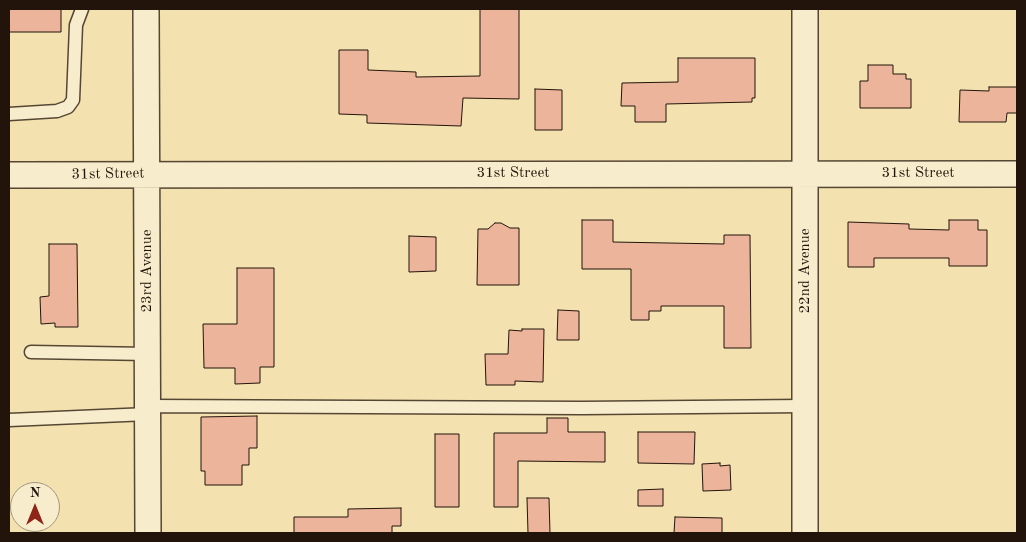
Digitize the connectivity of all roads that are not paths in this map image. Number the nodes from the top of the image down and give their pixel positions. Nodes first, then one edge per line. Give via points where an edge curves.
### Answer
1 (82, 9) edge
2 (146, 9) edge
3 (805, 9) edge
4 (9, 114) edge
5 (804, 173) junction
6 (147, 174) junction
7 (1017, 174) edge
8 (9, 175) edge
9 (31, 352) dead end
10 (148, 354) junction
11 (805, 406) junction
12 (148, 410) junction
13 (9, 420) edge
14 (148, 533) edge
15 (805, 533) edge

1 - 4 lane via 76,25 73,100 68,107 58,111
2 - 6 street, 23rd Avenue
3 - 5 street, 22nd Avenue
5 - 6 street, 31st Street
5 - 7 street, 31st Street
5 - 11 street, 22nd Avenue
6 - 8 street, 31st Street
6 - 10 street, 23rd Avenue
9 - 10 lane
10 - 12 street, 23rd Avenue
11 - 12 lane
11 - 15 street, 22nd Avenue
12 - 13 lane
12 - 14 street, 23rd Avenue

